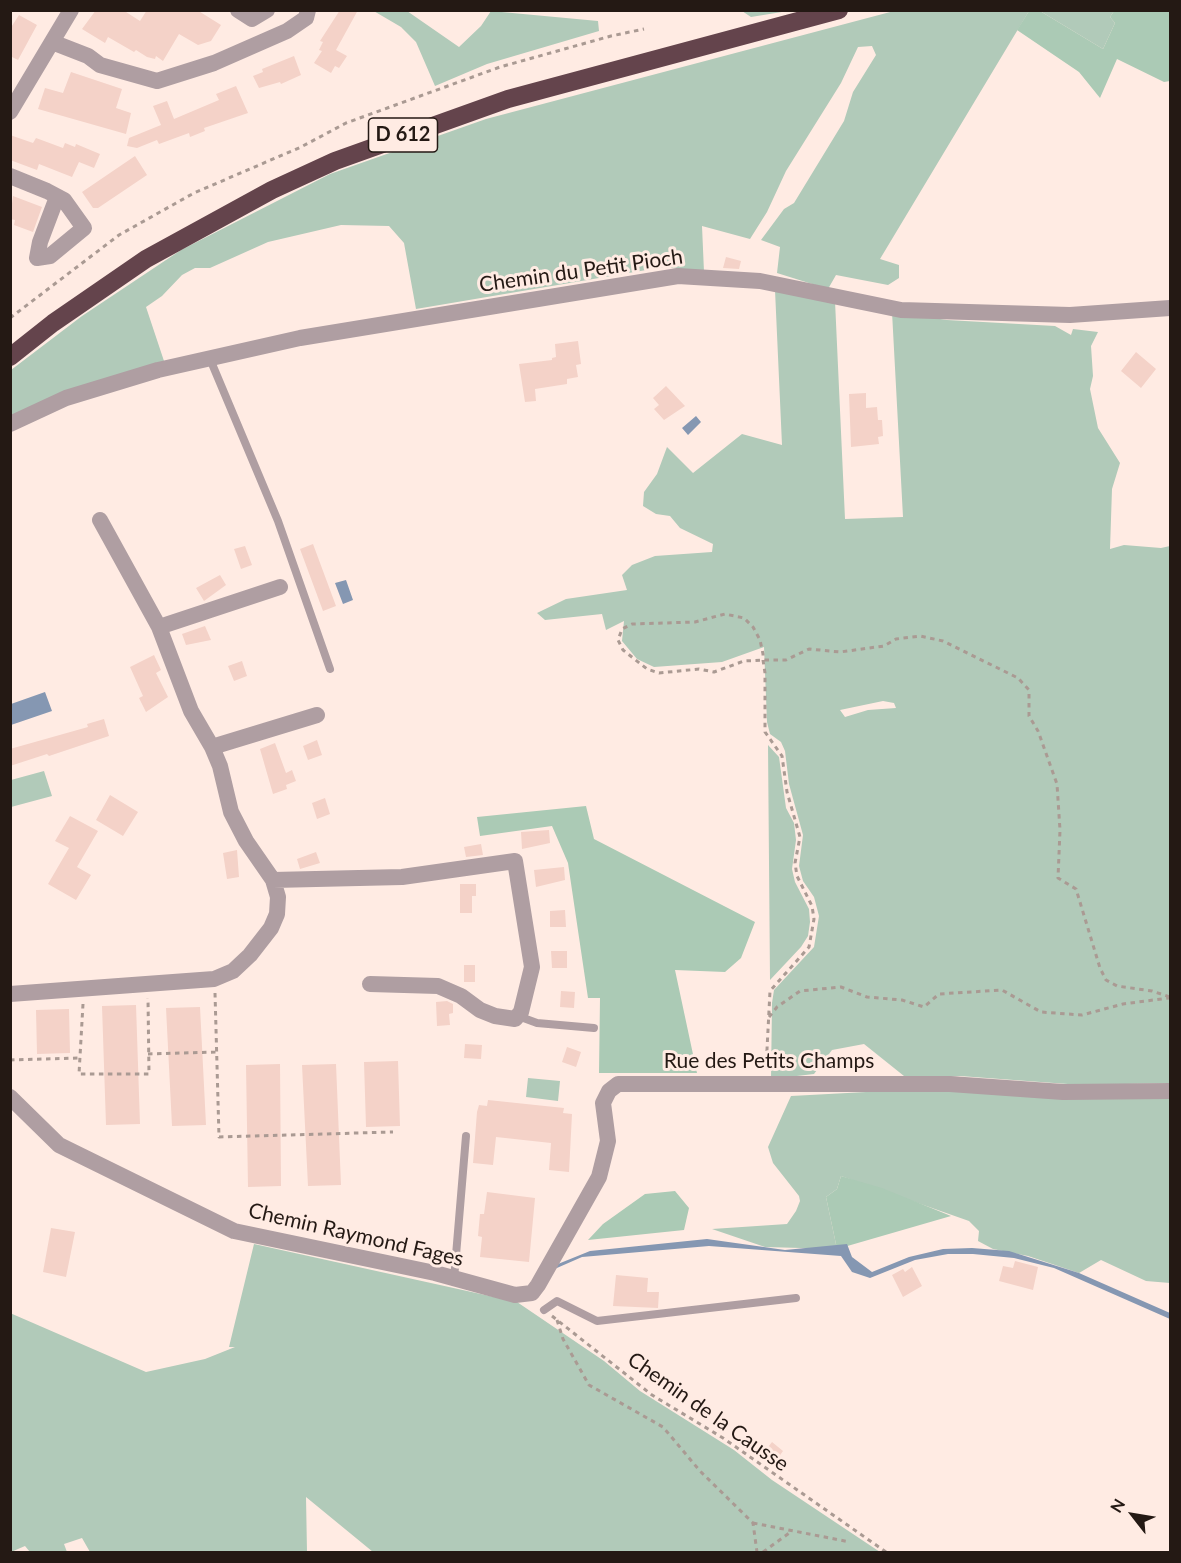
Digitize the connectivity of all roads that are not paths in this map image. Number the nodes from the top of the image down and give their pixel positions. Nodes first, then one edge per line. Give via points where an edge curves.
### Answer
1 (71, 10) edge
2 (238, 10) edge
3 (267, 10) edge
4 (308, 10) edge
5 (839, 10) edge
6 (52, 42) junction
7 (10, 112) edge
8 (10, 176) edge
9 (57, 197) dead end
10 (1170, 308) edge
11 (10, 357) edge
12 (210, 358) junction
13 (10, 424) edge
14 (100, 519) dead end
15 (280, 587) dead end
16 (159, 627) junction
17 (330, 669) dead end
18 (317, 715) dead end
19 (212, 747) junction
20 (273, 880) junction
21 (370, 984) dead end
22 (10, 994) edge
23 (518, 1016) junction
24 (594, 1028) dead end
25 (1170, 1091) edge
26 (10, 1097) edge
27 (466, 1136) dead end
28 (453, 1279) junction
29 (515, 1295) joint
30 (796, 1298) dead end
31 (544, 1310) road end

1 - 6 street
2 - 3 street via 252,19
4 - 6 street via 306,18 287,31 214,63 157,81 100,65
5 - 11 highway, D 612 via 508,99 335,161 272,190 146,259
6 - 7 street
8 - 9 street
10 - 12 street, Chemin du Petit Pioch via 1070,315 902,310 760,281 678,276 300,338
12 - 13 street, Chemin du Petit Pioch via 66,398
12 - 17 lane via 278,521
14 - 16 street
15 - 16 street
16 - 19 street via 191,711
18 - 19 street
19 - 20 street via 231,812
20 - 22 street via 278,897 271,928 233,971 214,979
20 - 23 street via 402,877 515,861 532,967
21 - 23 street via 438,986 495,1016
23 - 24 lane via 537,1023
25 - 29 street, Rue des Petits Champs via 1063,1092 950,1084 618,1084 603,1103 608,1141 599,1177 538,1285 532,1293
26 - 28 street, Chemin Raymond Fages via 59,1145 234,1231
27 - 28 lane
28 - 29 street, Chemin Raymond Fages
30 - 31 lane via 597,1321 557,1300

